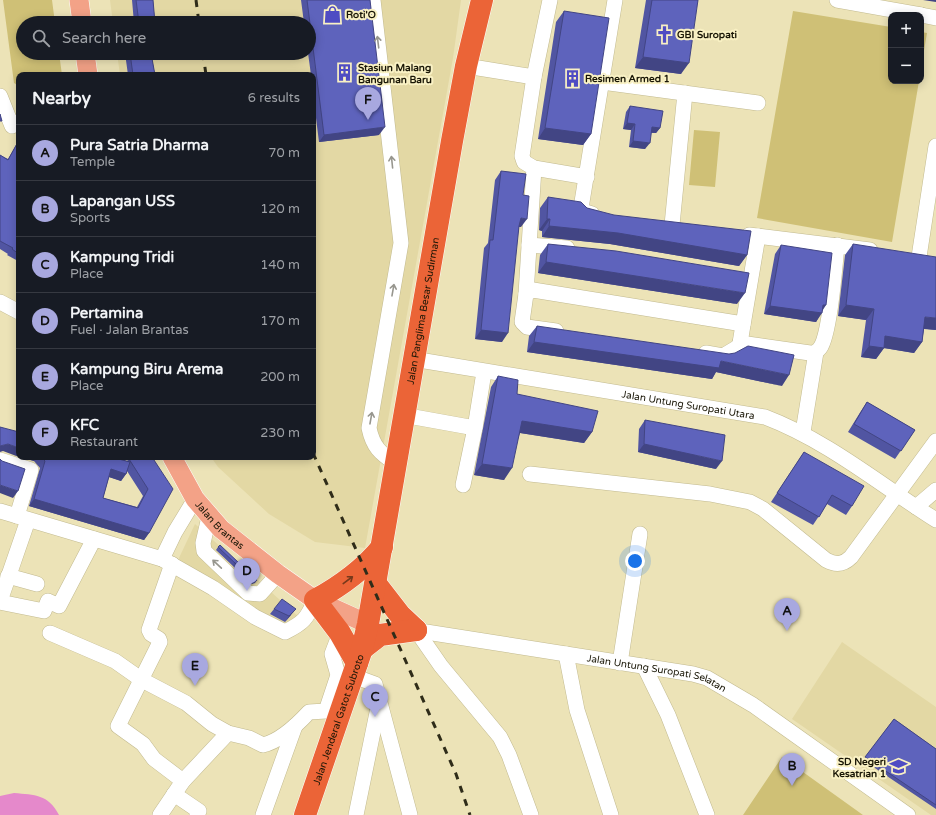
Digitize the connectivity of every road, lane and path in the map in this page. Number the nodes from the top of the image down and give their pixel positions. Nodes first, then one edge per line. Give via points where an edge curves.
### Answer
1 (79, 0) edge
2 (373, 0) edge
3 (482, 0) edge
4 (550, 0) edge
5 (616, 0) edge
6 (837, 0) edge
7 (865, 2) edge
8 (908, 12) edge
9 (81, 16) edge
10 (924, 16) edge
11 (936, 18) edge
12 (86, 60) edge
13 (466, 66) junction
14 (88, 72) edge
15 (534, 77) junction
16 (602, 82) junction
17 (685, 93) junction
18 (0, 96) edge
19 (758, 103) dead end
20 (10, 126) edge
21 (936, 146) edge
22 (534, 168) junction
23 (587, 177) junction
24 (608, 217) edge
25 (688, 227) edge
26 (734, 233) edge
27 (758, 236) junction
28 (529, 245) junction
29 (837, 245) junction
30 (578, 249) edge
31 (882, 252) edge
32 (904, 255) edge
33 (919, 257) junction
34 (936, 260) edge
35 (526, 294) junction
36 (0, 302) edge
37 (16, 310) edge
38 (743, 324) junction
39 (566, 333) edge
40 (740, 343) junction
41 (692, 351) edge
42 (816, 352) junction
43 (413, 359) junction
44 (483, 378) junction
45 (404, 415) junction
46 (475, 428) junction
47 (802, 432) junction
48 (936, 441) edge
49 (0, 460) edge
50 (174, 460) edge
51 (396, 464) junction
52 (530, 474) dead end
53 (463, 485) dead end
54 (936, 490) edge
55 (896, 494) junction
56 (195, 499) junction
57 (916, 507) junction
58 (0, 511) edge
59 (209, 517) junction
60 (22, 518) junction
61 (936, 520) edge
62 (640, 534) dead end
63 (94, 539) junction
64 (382, 547) junction
65 (167, 562) junction
66 (278, 574) junction
67 (8, 576) junction
68 (37, 584) dead end
69 (376, 584) junction
70 (315, 600) junction
71 (0, 601) edge
72 (368, 624) junction
73 (416, 630) junction
74 (50, 633) dead end
75 (340, 633) junction
76 (566, 654) junction
77 (620, 662) junction
78 (357, 663) junction
79 (644, 666) junction
80 (142, 680) junction
81 (380, 700) junction
82 (295, 726) junction
83 (228, 733) junction
84 (183, 781) junction
85 (174, 794) junction
86 (201, 814) edge
87 (160, 815) edge
88 (263, 815) edge
89 (305, 815) edge
90 (356, 815) edge
91 (410, 815) edge
92 (531, 815) edge
93 (611, 815) edge
94 (707, 815) edge
95 (908, 815) edge

1 - 9 main road
51 -> 2 street via 382,454 372,442 369,428 401,243
3 - 13 highway, Jalan Panglima Besar Sudirman
4 - 15 street
5 - 16 street
6 - 7 street
7 - 8 street
10 - 11 street
12 - 14 main road
13 - 15 street
13 - 43 highway, Jalan Panglima Besar Sudirman
15 - 22 street via 522,156 524,162
16 - 17 street
16 - 23 street
17 - 19 street
17 - 25 street via 665,224
18 - 20 street
21 - 33 street
22 - 23 street
22 - 28 street
23 - 24 street via 582,211
26 - 27 street
27 - 29 street
27 - 38 street via 744,276
28 - 30 street
28 - 35 street
29 - 31 street
29 - 42 street via 826,332 821,348
32 - 33 street
33 - 34 street
35 - 38 street via 533,290
35 - 39 street via 522,322 525,325
36 - 37 street
38 - 40 street
40 - 41 street via 724,356
40 - 42 street
42 - 47 street
43 - 44 street, Jalan Untung Suropati Utara
43 - 45 highway, Jalan Panglima Besar Sudirman
44 - 46 street
44 - 47 street, Jalan Untung Suropati Utara via 745,413 765,417
45 - 46 street
45 - 51 highway, Jalan Panglima Besar Sudirman
46 - 53 street
47 - 55 street, Jalan Untung Suropati Utara via 839,454
48 - 55 street
49 - 60 street via 31,470
50 - 56 main road, Jalan Brantas
51 - 64 highway, Jalan Panglima Besar Sudirman
52 - 55 street via 710,494 750,502 763,509 826,560 835,564 846,562
54 - 57 street
55 - 57 street, Jalan Untung Suropati Utara
56 - 59 main road, Jalan Brantas
56 - 65 street via 175,532
57 - 61 street, Jalan Untung Suropati Utara
58 - 60 street
59 - 66 main road, Jalan Brantas
66 -> 59 street via 260,594 248,593 204,551 203,543
60 - 63 street
60 - 67 street
62 - 77 street
63 - 65 street
63 - 71 street via 59,606 48,601 44,611
64 - 69 highway, Jalan Panglima Besar Sudirman
70 -> 64 highway via 348,580
65 - 70 street via 213,588 255,617 285,632 302,623
65 - 80 street via 149,630 160,642
66 - 70 main road, Jalan Brantas
67 - 68 street
67 - 71 street
69 - 72 highway, Jalan Panglima Besar Sudirman
69 - 73 highway via 400,615
70 - 72 main road, Jalan Brantas
70 - 75 highway
72 - 73 street, Jalan Untung Suropati Selatan
72 - 78 highway, Jalan Jenderal Gatot Subroto
73 - 76 street, Jalan Untung Suropati Selatan
73 - 78 highway via 380,634
73 - 92 street via 440,666 500,737
74 - 80 street via 115,661
75 - 78 highway
75 - 82 street via 332,654 338,675 326,711 309,712
76 - 77 street, Jalan Untung Suropati Selatan
76 - 93 street via 577,710
77 - 79 street, Jalan Untung Suropati Selatan
78 - 81 street via 375,684
78 - 89 highway, Jalan Jenderal Gatot Subroto
79 - 94 street via 668,714
79 - 95 street, Jalan Untung Suropati Selatan via 693,674 721,685
80 - 83 street via 186,703
80 - 84 street via 118,726 143,744 154,759
81 - 90 street
81 - 91 street
82 - 83 street via 272,742 263,745 249,738
82 - 88 street
83 - 84 street
84 - 85 street
85 - 86 street
85 - 87 street

